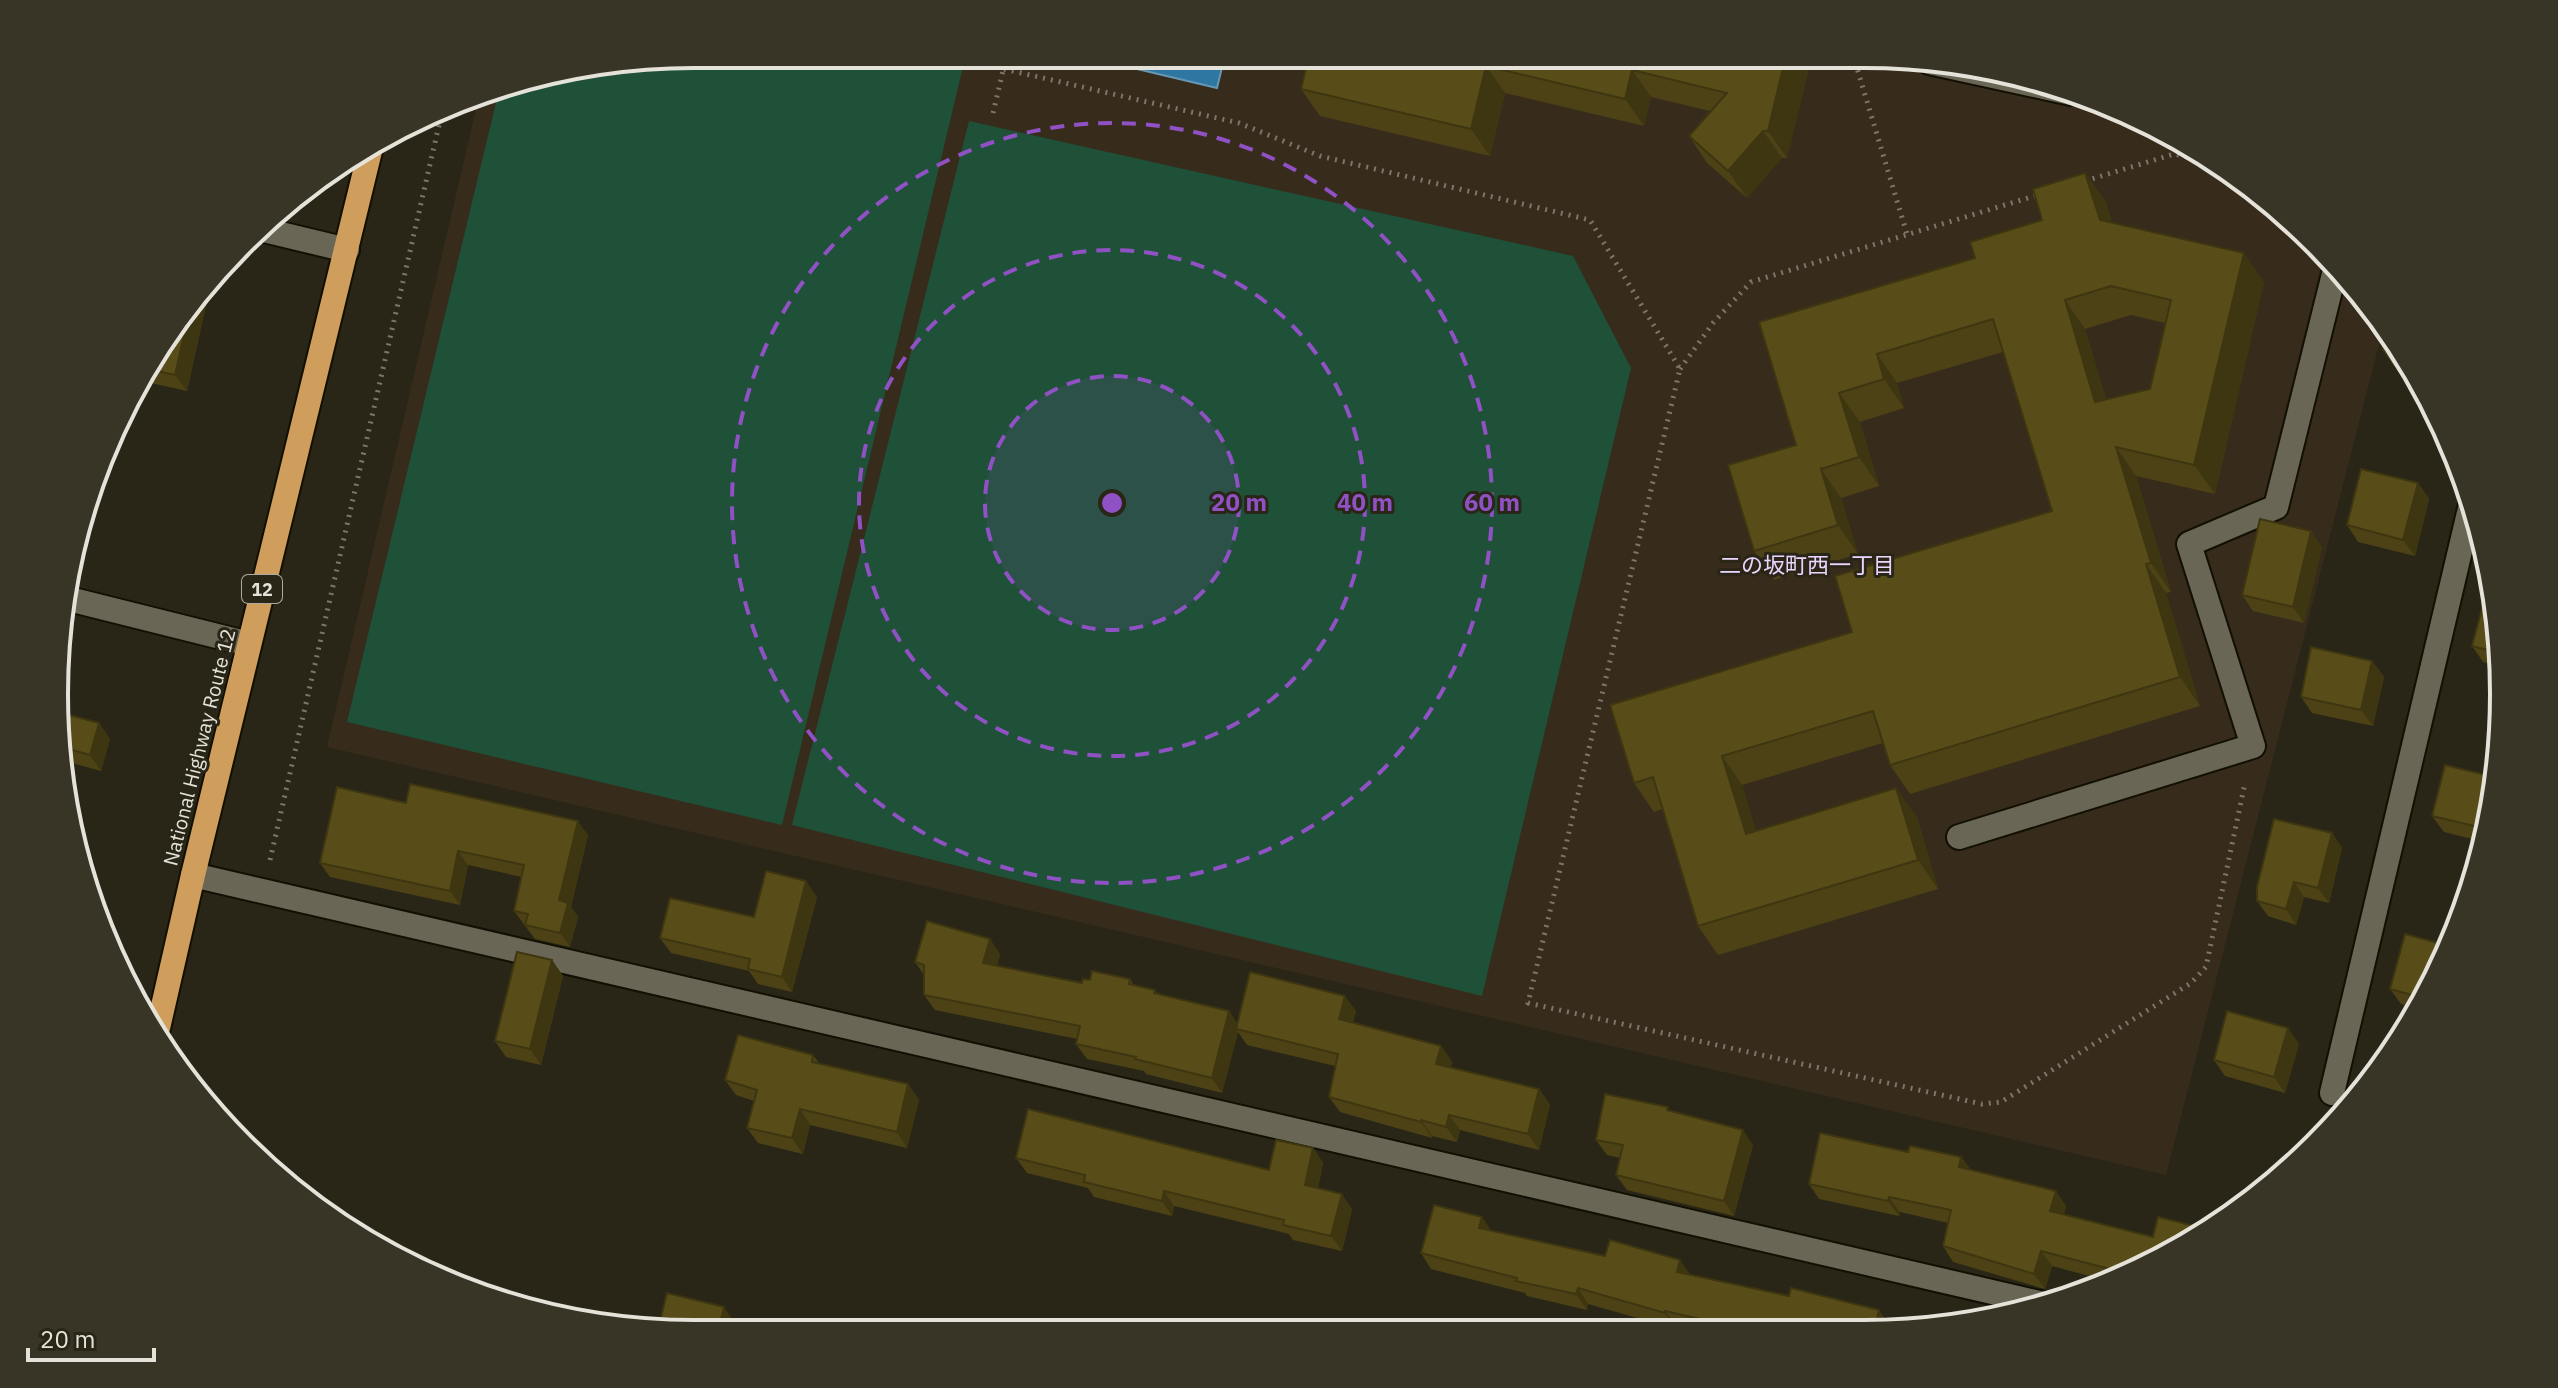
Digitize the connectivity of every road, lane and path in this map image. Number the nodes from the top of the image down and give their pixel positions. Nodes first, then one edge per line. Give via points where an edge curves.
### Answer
1 (1857, 68) edge
2 (1004, 69) joint
3 (993, 113) dead end
4 (440, 123) edge
5 (2184, 156) edge
6 (368, 160) edge
7 (2070, 185) edge
8 (2056, 190) edge
9 (272, 232) edge
10 (1907, 234) junction
11 (347, 250) junction
12 (2333, 279) edge
13 (1680, 369) junction
14 (2466, 524) edge
15 (75, 601) edge
16 (249, 644) junction
17 (2253, 746) junction
18 (1959, 837) dead end
19 (193, 875) junction
20 (263, 891) junction
21 (160, 1020) edge
22 (2332, 1093) dead end
23 (2024, 1299) edge

1 - 10 path
2 - 3 path
2 - 13 path via 1239,123 1320,156 1590,220
4 - 20 path
5 - 7 path via 2174,154
6 - 11 highway, National Highway Route 12 / 12
8 - 10 path
9 - 11 street
10 - 13 path via 1751,282
11 - 16 highway, National Highway Route 12 / 12
12 - 17 street via 2276,507 2189,544
13 - 17 path via 1528,1003 1982,1104 2001,1102 2191,983 2206,967
14 - 22 street
15 - 16 street
16 - 19 highway, National Highway Route 12 / 12
17 - 18 street
19 - 20 street
19 - 21 highway, National Highway Route 12 / 12
20 - 23 street

